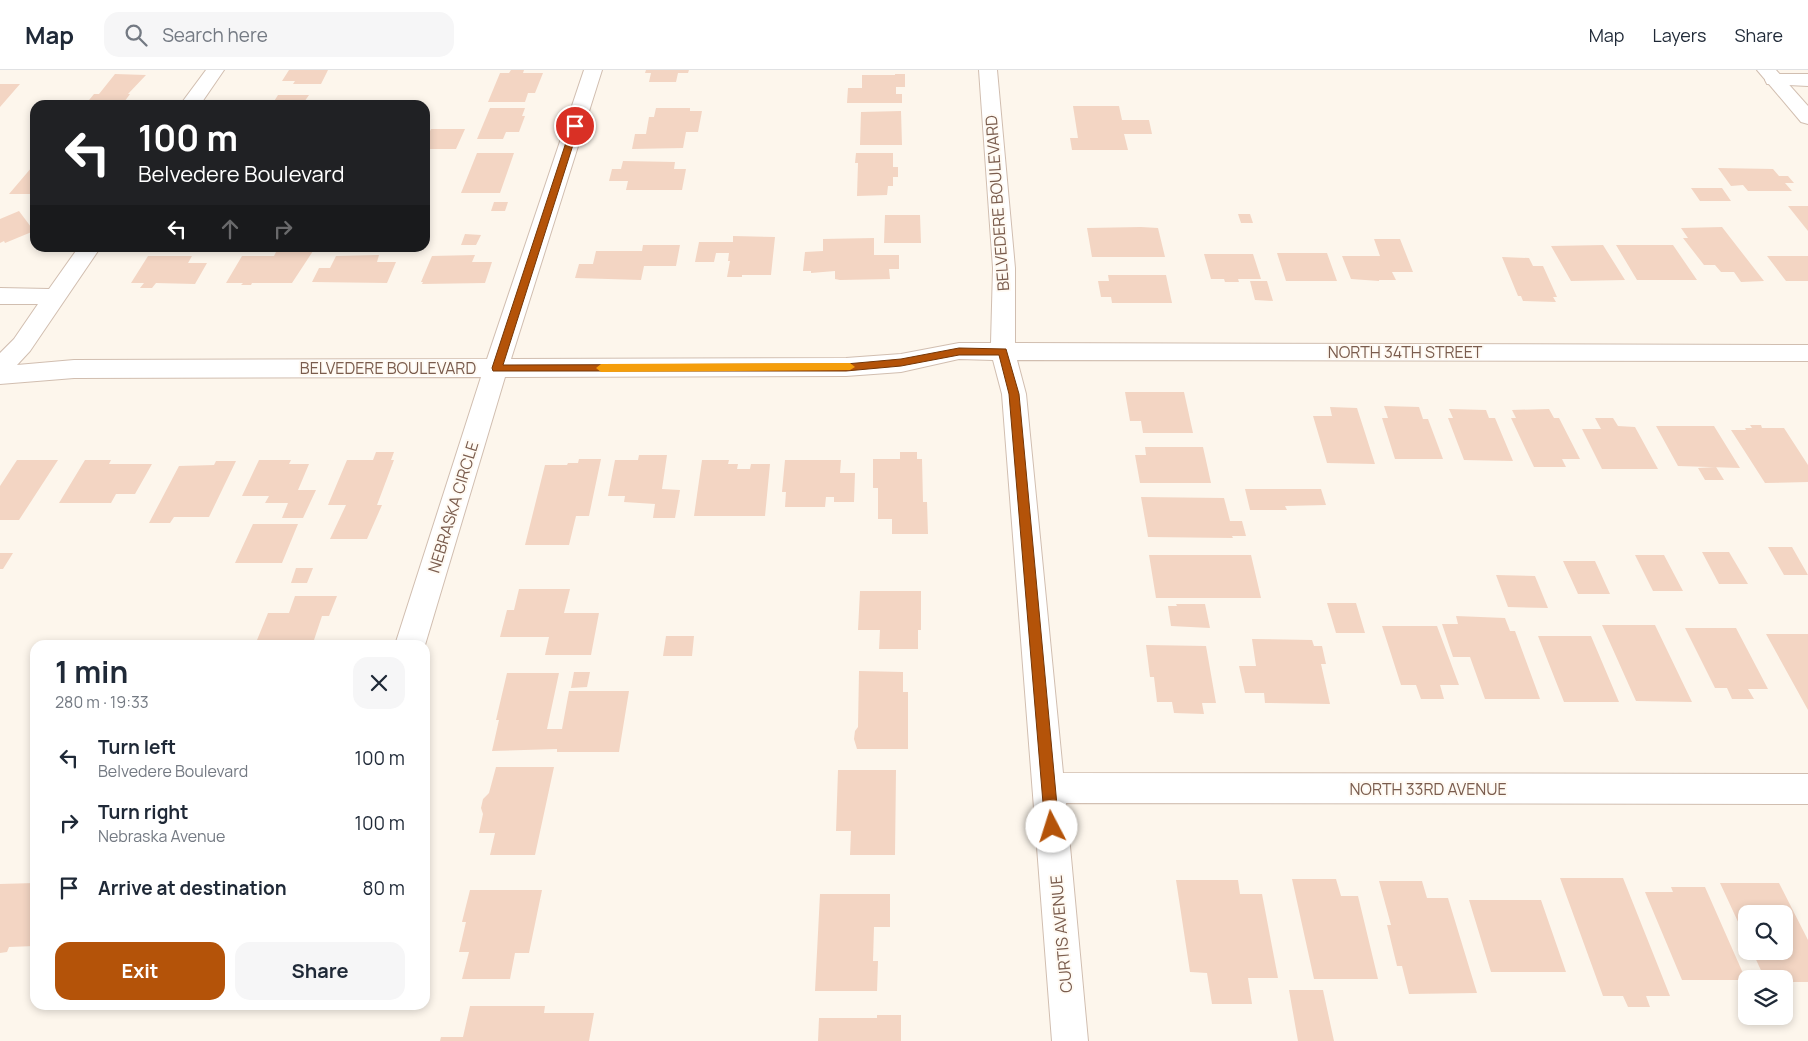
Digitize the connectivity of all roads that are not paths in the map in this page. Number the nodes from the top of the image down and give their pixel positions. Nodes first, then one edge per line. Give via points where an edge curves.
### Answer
1 (215, 70) edge
2 (593, 70) edge
3 (988, 70) edge
4 (1770, 75) edge
5 (1808, 80) edge
6 (194, 100) edge
7 (1808, 118) edge
8 (86, 252) edge
9 (0, 296) edge
10 (54, 297) junction
11 (1003, 351) junction
12 (1808, 353) edge
13 (0, 367) edge
14 (496, 368) junction
15 (0, 375) edge
16 (412, 640) edge
17 (1049, 788) junction
18 (1808, 789) edge
19 (1070, 1041) edge

1 - 6 street
2 - 14 street, NEBRASKA CIRCLE
3 - 11 street, BELVEDERE BOULEVARD via 1004,268
4 - 5 street
4 - 7 street
8 - 10 street
9 - 10 street
10 - 13 street via 22,345
11 - 12 street, NORTH 34TH STREET
11 - 14 street, BELVEDERE BOULEVARD via 959,351 901,363 846,367
11 - 17 street, CURTIS AVENUE via 1014,394
14 - 15 street, BELVEDERE BOULEVARD via 74,369
14 - 16 street, NEBRASKA CIRCLE
17 - 18 street, NORTH 33RD AVENUE
17 - 19 street, CURTIS AVENUE

